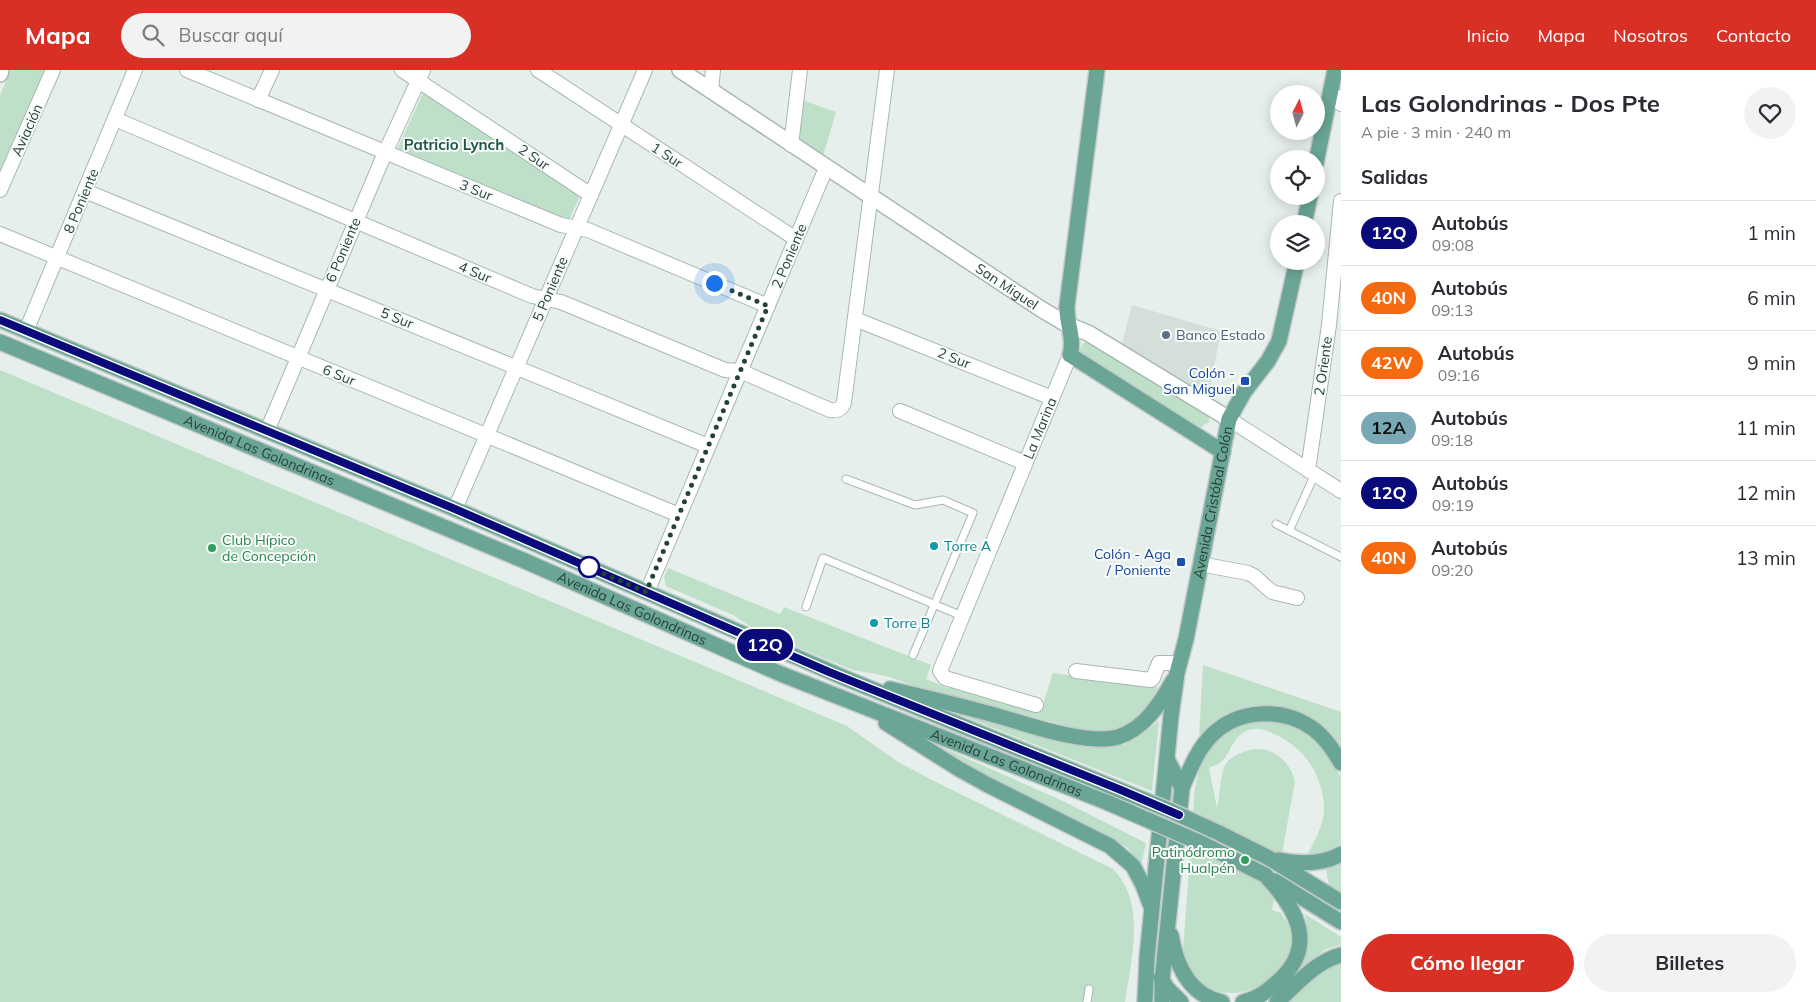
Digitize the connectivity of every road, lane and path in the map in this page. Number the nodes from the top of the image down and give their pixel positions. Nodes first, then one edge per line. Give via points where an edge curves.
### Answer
1 (2, 70) edge
2 (53, 70) edge
3 (135, 70) edge
4 (188, 70) edge
5 (272, 70) edge
6 (402, 70) edge
7 (538, 70) edge
8 (645, 70) edge
9 (680, 70) edge
10 (713, 70) edge
11 (800, 70) edge
12 (886, 70) edge
13 (1097, 70) edge
14 (1335, 70) edge
15 (0, 74) edge
16 (420, 75) edge
17 (711, 91) junction
18 (1341, 97) edge
19 (258, 100) junction
20 (1341, 104) edge
21 (115, 119) junction
22 (621, 125) junction
23 (791, 145) junction
24 (1319, 150) edge
25 (385, 153) junction
26 (826, 168) junction
27 (0, 190) edge
28 (85, 191) junction
29 (591, 195) junction
30 (870, 197) junction
31 (1341, 201) edge
32 (355, 221) junction
33 (577, 228) junction
34 (0, 234) edge
35 (796, 240) junction
36 (57, 258) junction
37 (1295, 270) edge
38 (326, 289) junction
39 (546, 299) junction
40 (768, 306) junction
41 (855, 319) junction
42 (0, 320) edge
43 (1068, 325) junction
44 (26, 331) junction
45 (0, 342) edge
46 (0, 347) edge
47 (19, 350) junction
48 (1070, 355) junction
49 (297, 357) junction
50 (516, 367) junction
51 (740, 372) junction
52 (1052, 398) junction
53 (900, 411) dead end
54 (1229, 419) junction
55 (267, 431) junction
56 (487, 436) junction
57 (708, 446) junction
58 (1223, 452) junction
59 (1025, 463) junction
60 (1312, 472) junction
61 (846, 478) dead end
62 (1341, 491) edge
63 (455, 509) junction
64 (679, 515) junction
65 (429, 520) junction
66 (1276, 524) dead end
67 (1289, 531) junction
68 (551, 550) junction
69 (530, 556) junction
70 (1341, 557) edge
71 (1200, 564) junction
72 (646, 592) junction
73 (1297, 598) dead end
74 (934, 604) junction
75 (806, 607) dead end
76 (962, 616) junction
77 (912, 654) dead end
78 (1178, 668) junction
79 (1076, 671) dead end
80 (847, 679) junction
81 (1036, 704) dead end
82 (864, 708) junction
83 (1167, 758) junction
84 (1341, 763) edge
85 (1182, 788) junction
86 (1337, 856) edge
87 (1268, 857) junction
88 (1265, 875) junction
89 (1341, 902) edge
90 (1152, 910) junction
91 (1169, 921) junction
92 (1341, 922) edge
93 (1149, 943) junction
94 (1337, 956) edge
95 (1162, 980) junction
96 (1089, 989) dead end
97 (1087, 1002) edge
98 (1145, 1002) edge
99 (1162, 1002) edge
100 (1181, 1002) edge
101 (1222, 1002) edge
102 (1243, 1002) edge
103 (1277, 1002) edge

1 - 15 street
2 - 27 street, Aviación
3 - 21 street, 8 Poniente
4 - 19 street, 3 Sur
5 - 19 street
6 - 16 street, 2 Sur
7 - 22 street, 1 Sur
8 - 22 street, 5 Poniente
9 - 17 street, San Miguel
10 - 17 street
11 - 23 street
12 - 30 street
13 - 43 main road, La Marina via 1068,293
14 - 24 main road
16 - 25 street, 6 Poniente
16 - 29 street, 2 Sur
17 - 23 street, San Miguel
18 - 20 street
19 - 25 street, 3 Sur
21 - 28 street, 8 Poniente
21 - 32 street, 4 Sur
22 - 29 street, 5 Poniente
22 - 35 street, 1 Sur
23 - 26 street, San Miguel
25 - 32 street, 6 Poniente
25 - 33 street, 3 Sur via 561,225
26 - 30 street, San Miguel
26 - 35 street, 2 Poniente
28 - 36 street, 8 Poniente
28 - 38 street, 5 Sur
29 - 33 street, 5 Poniente
30 - 41 street
30 - 43 street, San Miguel
31 - 60 street, 2 Oriente
32 - 38 street, 6 Poniente
32 - 39 street, 4 Sur via 532,296
33 - 39 street, 5 Poniente
33 - 40 street, 3 Sur
34 - 36 street, 6 Sur
35 - 40 street, 2 Poniente
36 - 44 street, 8 Poniente
36 - 49 street, 6 Sur
37 - 54 main road, Avenida Cristóbal Colón via 1279,342
38 - 49 street, 6 Poniente
38 - 50 street, 5 Sur
39 - 50 street, 5 Poniente
39 - 51 street, 4 Sur via 561,302 725,370
40 - 51 street, 2 Poniente
41 - 51 street, 4 Sur via 844,402 839,409 830,410
41 - 52 street, 2 Sur
42 - 44 main road, Avenida Las Golondrinas
43 - 48 main road, La Marina via 1072,345
43 - 54 street, San Miguel via 1088,333
44 - 55 main road, Avenida Las Golondrinas
45 - 47 main road, Avenida Las Golondrinas
46 - 47 main road
47 - 65 main road, Avenida Las Golondrinas
48 - 52 street, La Marina
48 - 58 main road
49 - 55 street, 6 Poniente
49 - 56 street, 6 Sur
50 - 56 street, 5 Poniente
50 - 57 street, 5 Sur
51 - 57 street, 2 Poniente
52 - 59 street, La Marina
53 - 59 street
54 - 58 main road, Avenida Cristóbal Colón
54 - 60 street, San Miguel
55 - 63 main road, Avenida Las Golondrinas
56 - 63 street, 5 Poniente
56 - 64 street, 6 Sur
57 - 64 street, 2 Poniente
58 - 71 main road, Avenida Cristóbal Colón
59 - 76 street, La Marina
60 - 62 street, San Miguel
60 - 67 lane
61 - 74 lane via 915,505 943,500 973,513
63 - 65 main road via 445,517
63 - 68 main road, Avenida Las Golondrinas
64 - 72 street, 2 Poniente
65 - 69 main road, Avenida Las Golondrinas
66 - 67 lane
67 - 70 lane
68 - 69 lane
68 - 72 main road, Avenida Las Golondrinas
69 - 82 main road, Avenida Las Golondrinas via 780,674
71 - 73 street via 1248,572 1272,592
71 - 78 main road, Avenida Cristóbal Colón
72 - 80 main road, Avenida Las Golondrinas
74 - 75 lane via 823,558
74 - 76 lane
74 - 77 lane
76 - 81 street, La Marina via 940,671 943,677
78 - 79 street via 1159,663 1150,680
78 - 80 main road via 1163,699 1141,724 1126,734 1094,740
78 - 83 main road, Avenida Cristóbal Colón
80 - 87 main road, Avenida Las Golondrinas, bridge via 1171,811
82 - 88 main road, Avenida Las Golondrinas, bridge via 1178,832
82 - 90 main road via 959,769 1119,852 1137,872
83 - 85 main road
83 - 90 main road, Avenida Cristóbal Colón
84 - 85 main road via 1326,740 1302,722 1272,714 1252,714 1233,720 1212,735 1198,753
85 - 91 main road
86 - 87 main road via 1303,863
87 - 89 main road
88 - 92 main road, Avenida Las Golondrinas
88 - 102 main road via 1295,914 1300,940 1296,959 1288,973 1260,996
90 - 93 main road, Avenida Cristóbal Colón
91 - 95 main road
91 - 101 main road via 1185,977 1204,995
93 - 95 main road
93 - 98 main road, Avenida Cristóbal Colón
94 - 103 main road via 1319,965
95 - 99 main road
95 - 100 main road
96 - 97 lane

